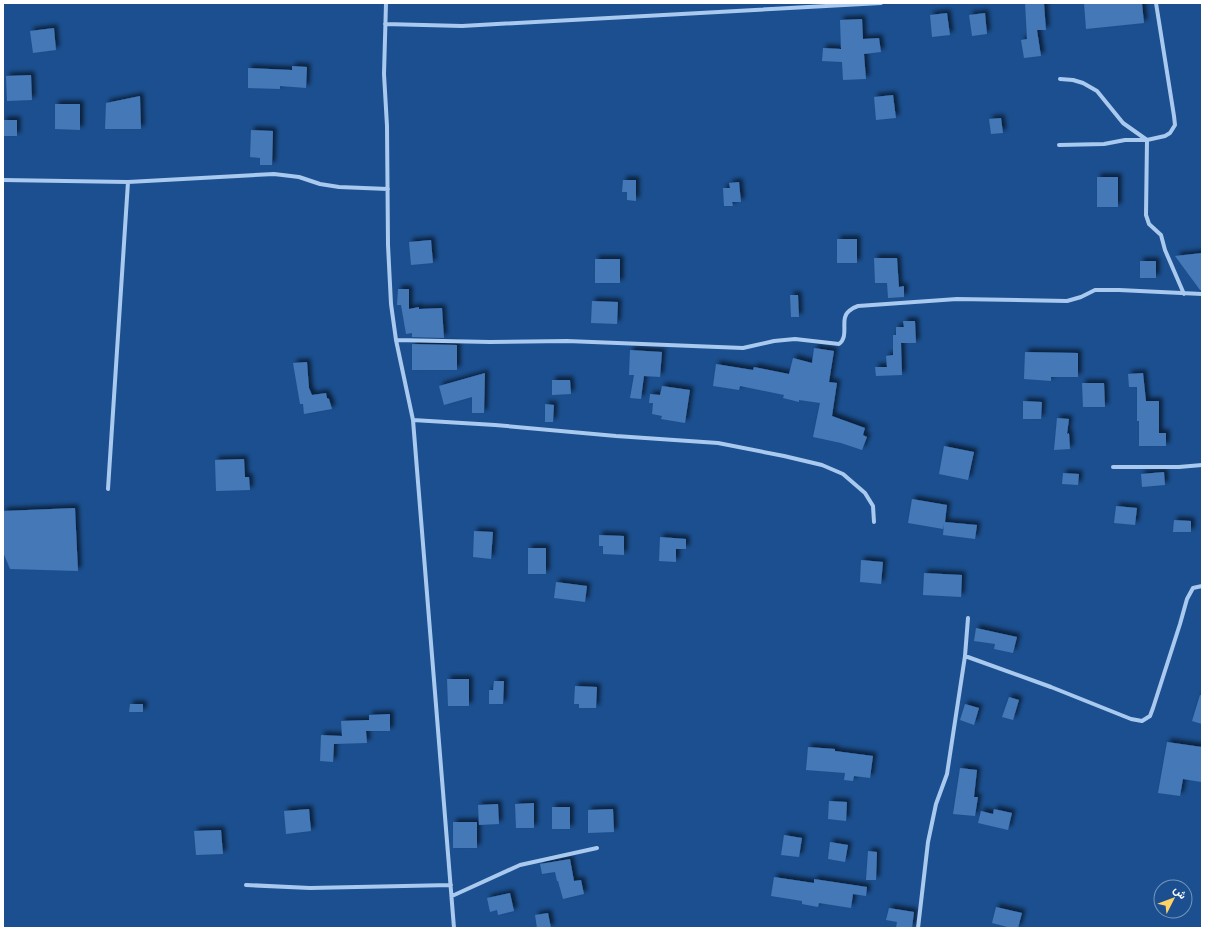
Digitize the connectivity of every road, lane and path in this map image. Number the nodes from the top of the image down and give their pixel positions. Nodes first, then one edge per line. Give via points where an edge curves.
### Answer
1 (386, 3) edge
2 (881, 3) edge
3 (1156, 3) edge
4 (385, 24) junction
5 (1060, 78) dead end
6 (1147, 140) junction
7 (1059, 145) dead end
8 (3, 180) edge
9 (128, 182) junction
10 (388, 189) junction
11 (1184, 294) junction
12 (1202, 294) edge
13 (396, 340) junction
14 (413, 420) junction
15 (1202, 465) edge
16 (1113, 467) dead end
17 (108, 489) dead end
18 (874, 522) dead end
19 (1202, 586) edge
20 (968, 618) dead end
21 (965, 656) junction
22 (597, 848) dead end
23 (246, 885) dead end
24 (451, 885) junction
25 (452, 896) junction
26 (454, 928) edge
27 (918, 928) edge

1 - 4 street
2 - 4 street via 462,26
3 - 6 street via 1175,125 1165,136
4 - 10 street
5 - 6 street via 1083,83 1097,91 1122,123
6 - 7 street
6 - 11 street via 1146,215 1149,224 1162,235 1165,250
8 - 9 street
9 - 10 street via 274,174 339,187
9 - 17 street
10 - 13 street via 391,304
11 - 12 street
11 - 13 street via 1095,290 1067,301 957,299 858,306 848,311 844,339 838,344 796,339 743,348 567,341
13 - 14 street
14 - 18 street via 718,443 784,456 822,465 843,474 865,493 873,506
14 - 24 street
15 - 16 street
19 - 21 street via 1193,588 1187,599 1153,708 1150,716 1142,721
20 - 21 street
21 - 27 street via 947,774 936,804 928,842
22 - 25 street via 520,865
23 - 24 street via 310,888
24 - 25 street
25 - 26 street

